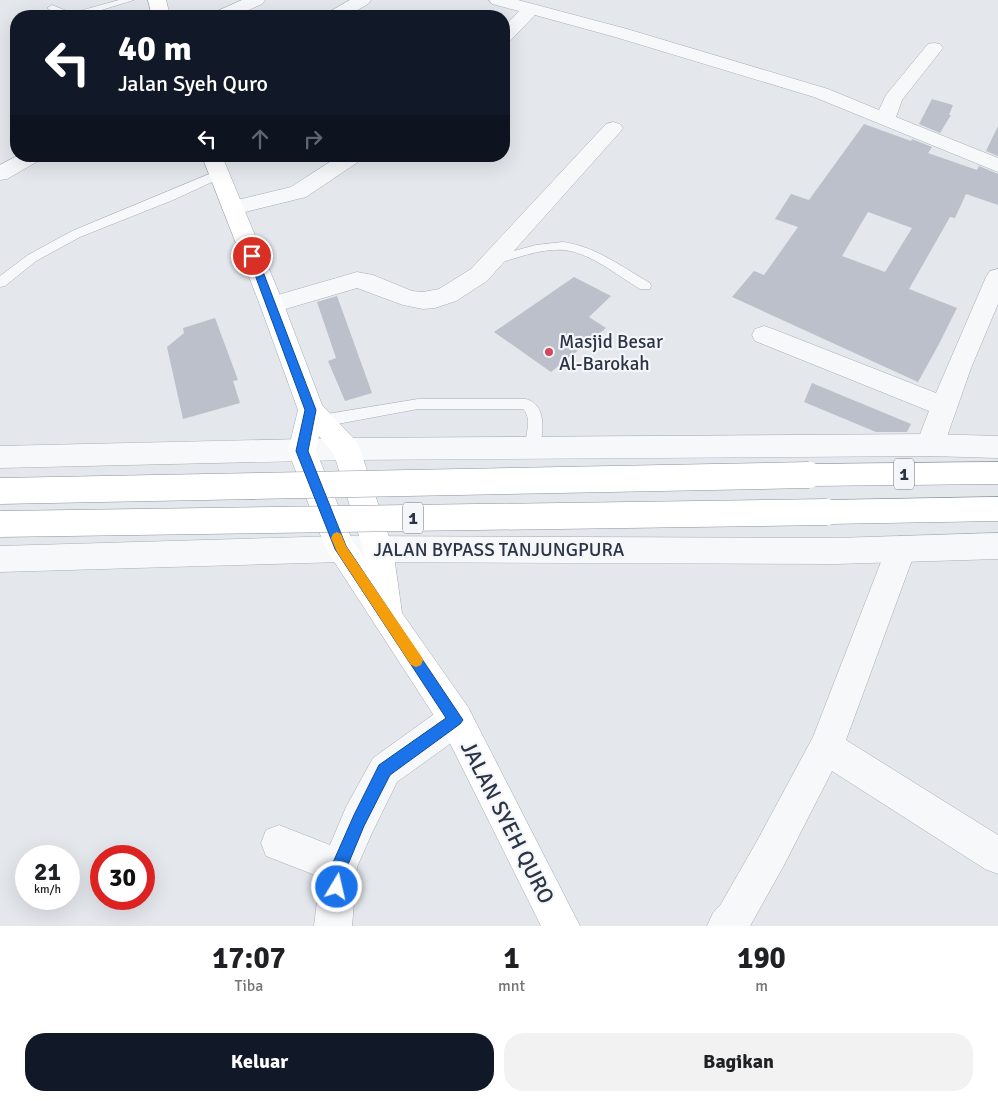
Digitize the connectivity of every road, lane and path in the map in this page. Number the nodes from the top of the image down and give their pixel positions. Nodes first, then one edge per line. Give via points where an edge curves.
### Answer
1 (129, 0) edge
2 (256, 0) edge
3 (362, 0) edge
4 (504, 1) edge
5 (52, 8) dead end
6 (531, 9) junction
7 (55, 10) edge
8 (93, 10) edge
9 (234, 10) edge
10 (344, 10) edge
11 (510, 31) edge
12 (934, 48) dead end
13 (885, 119) junction
14 (613, 128) dead end
15 (22, 162) edge
16 (345, 162) edge
17 (216, 165) edge
18 (998, 166) edge
19 (0, 174) edge
20 (233, 208) junction
21 (492, 261) junction
22 (998, 278) edge
23 (0, 283) edge
24 (645, 286) dead end
25 (272, 305) junction
26 (764, 335) dead end
27 (945, 407) junction
28 (316, 415) junction
29 (930, 445) junction
30 (533, 447) junction
31 (998, 447) edge
32 (346, 449) junction
33 (302, 451) junction
34 (0, 457) edge
35 (998, 473) edge
36 (0, 491) edge
37 (998, 509) edge
38 (0, 524) edge
39 (998, 546) edge
40 (378, 548) junction
41 (901, 548) junction
42 (341, 549) junction
43 (0, 558) edge
44 (388, 619) junction
45 (456, 720) junction
46 (826, 747) junction
47 (279, 843) dead end
48 (998, 856) edge
49 (339, 867) junction
50 (333, 926) edge
51 (562, 926) edge
52 (726, 926) edge

1 - 8 lane
2 - 9 street
3 - 10 street
4 - 6 street
5 - 7 lane
6 - 11 street
6 - 13 street via 753,72 820,93
12 - 13 street via 893,99
13 - 18 street
14 - 21 street
15 - 19 street
16 - 20 street via 298,192
17 - 20 main road, JALAN SYEH QURO
17 - 23 lane via 170,197 76,234 32,258
20 - 25 main road, JALAN SYEH QURO
21 - 24 lane via 564,246 584,250
21 - 25 street via 458,291 429,302 416,302 357,280
22 - 27 street via 958,368
25 - 28 main road, JALAN SYEH QURO
26 - 27 street
27 - 29 street
28 - 30 lane via 418,404 526,404 536,417
28 - 32 main road, JALAN SYEH QURO
28 - 33 main road
29 - 30 street
29 - 31 street
30 - 32 street
32 - 33 street
32 - 40 main road, JALAN SYEH QURO
33 - 34 street
33 - 42 main road, JALAN SYEH QURO
35 - 36 main road, 1, bridge
37 - 38 main road, JALAN BYPASS TANJUNGPURA / 1, bridge
39 - 41 street, JALAN BYPASS TANJUNGPURA
40 - 41 street, JALAN BYPASS TANJUNGPURA
40 - 42 street, JALAN BYPASS TANJUNGPURA
40 - 44 main road, JALAN SYEH QURO
41 - 46 street
42 - 43 street, JALAN BYPASS TANJUNGPURA
42 - 44 main road, JALAN SYEH QURO
44 - 45 main road, JALAN SYEH QURO
45 - 49 street via 384,770
45 - 51 main road, JALAN SYEH QURO
46 - 48 street
46 - 52 street via 770,854
47 - 49 street
49 - 50 street

